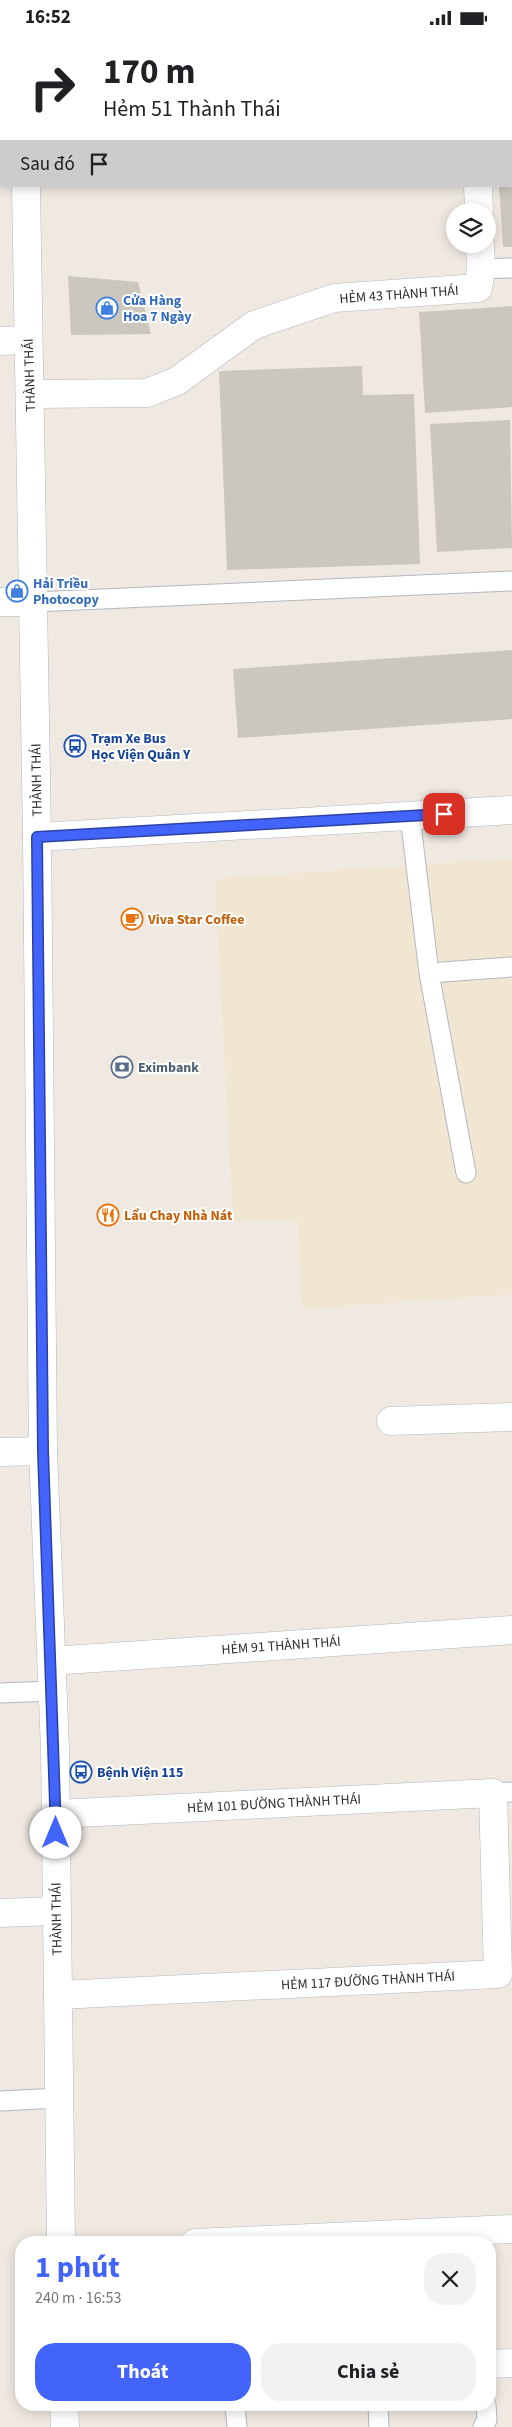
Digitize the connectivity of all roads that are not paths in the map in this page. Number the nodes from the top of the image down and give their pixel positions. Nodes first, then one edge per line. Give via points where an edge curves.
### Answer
1 (26, 187) edge
2 (478, 187) edge
3 (479, 203) edge
4 (481, 257) edge
5 (512, 268) edge
6 (28, 340) junction
7 (0, 341) edge
8 (30, 395) junction
9 (512, 581) edge
10 (0, 602) edge
11 (33, 602) junction
12 (512, 810) edge
13 (410, 816) junction
14 (37, 837) junction
15 (512, 967) edge
16 (430, 973) junction
17 (466, 1173) dead end
18 (512, 1417) edge
19 (391, 1421) dead end
20 (43, 1451) junction
21 (0, 1452) edge
22 (512, 1629) edge
23 (51, 1661) junction
24 (53, 1691) junction
25 (0, 1693) edge
26 (502, 1793) edge
27 (56, 1814) junction
28 (55, 1911) junction
29 (0, 1913) edge
30 (58, 1995) junction
31 (58, 2098) junction
32 (0, 2101) edge
33 (512, 2229) edge
34 (61, 2236) edge
35 (354, 2236) edge
36 (512, 2363) edge
37 (496, 2364) edge
38 (64, 2411) edge
39 (236, 2411) edge
40 (378, 2411) edge
41 (486, 2411) edge
42 (65, 2427) edge
43 (237, 2427) edge
44 (379, 2427) edge
45 (483, 2427) edge

1 - 6 street, THÀNH THÁI
2 - 3 street
4 - 5 lane
4 - 8 street, HẺM 43 THÀNH THÁI via 478,288 334,298 254,325 177,381 147,393
6 - 7 street
6 - 8 street, THÀNH THÁI
8 - 11 street, THÀNH THÁI
9 - 11 lane
10 - 11 street
11 - 14 street, THÀNH THÁI
12 - 13 street
13 - 14 street
13 - 16 lane
14 - 20 street, THÀNH THÁI
15 - 16 lane
16 - 17 lane
18 - 19 street
20 - 21 street
20 - 23 street, THÀNH THÁI
22 - 23 street, HẺM 91 THÀNH THÁI
23 - 24 street, THÀNH THÁI
24 - 25 lane
24 - 27 street, THÀNH THÁI
26 - 27 street, HẺM 101 ĐƯỜNG THÀNH THÁI
26 - 30 street, HẺM 117 ĐƯỜNG THÀNH THÁI via 498,1974
27 - 28 street, THÀNH THÁI
28 - 29 street
28 - 30 street, THÀNH THÁI
30 - 31 street, THÀNH THÁI
31 - 32 lane
31 - 34 street, THÀNH THÁI
33 - 35 street
36 - 37 street
38 - 42 street
39 - 43 lane
40 - 44 lane
41 - 45 lane

